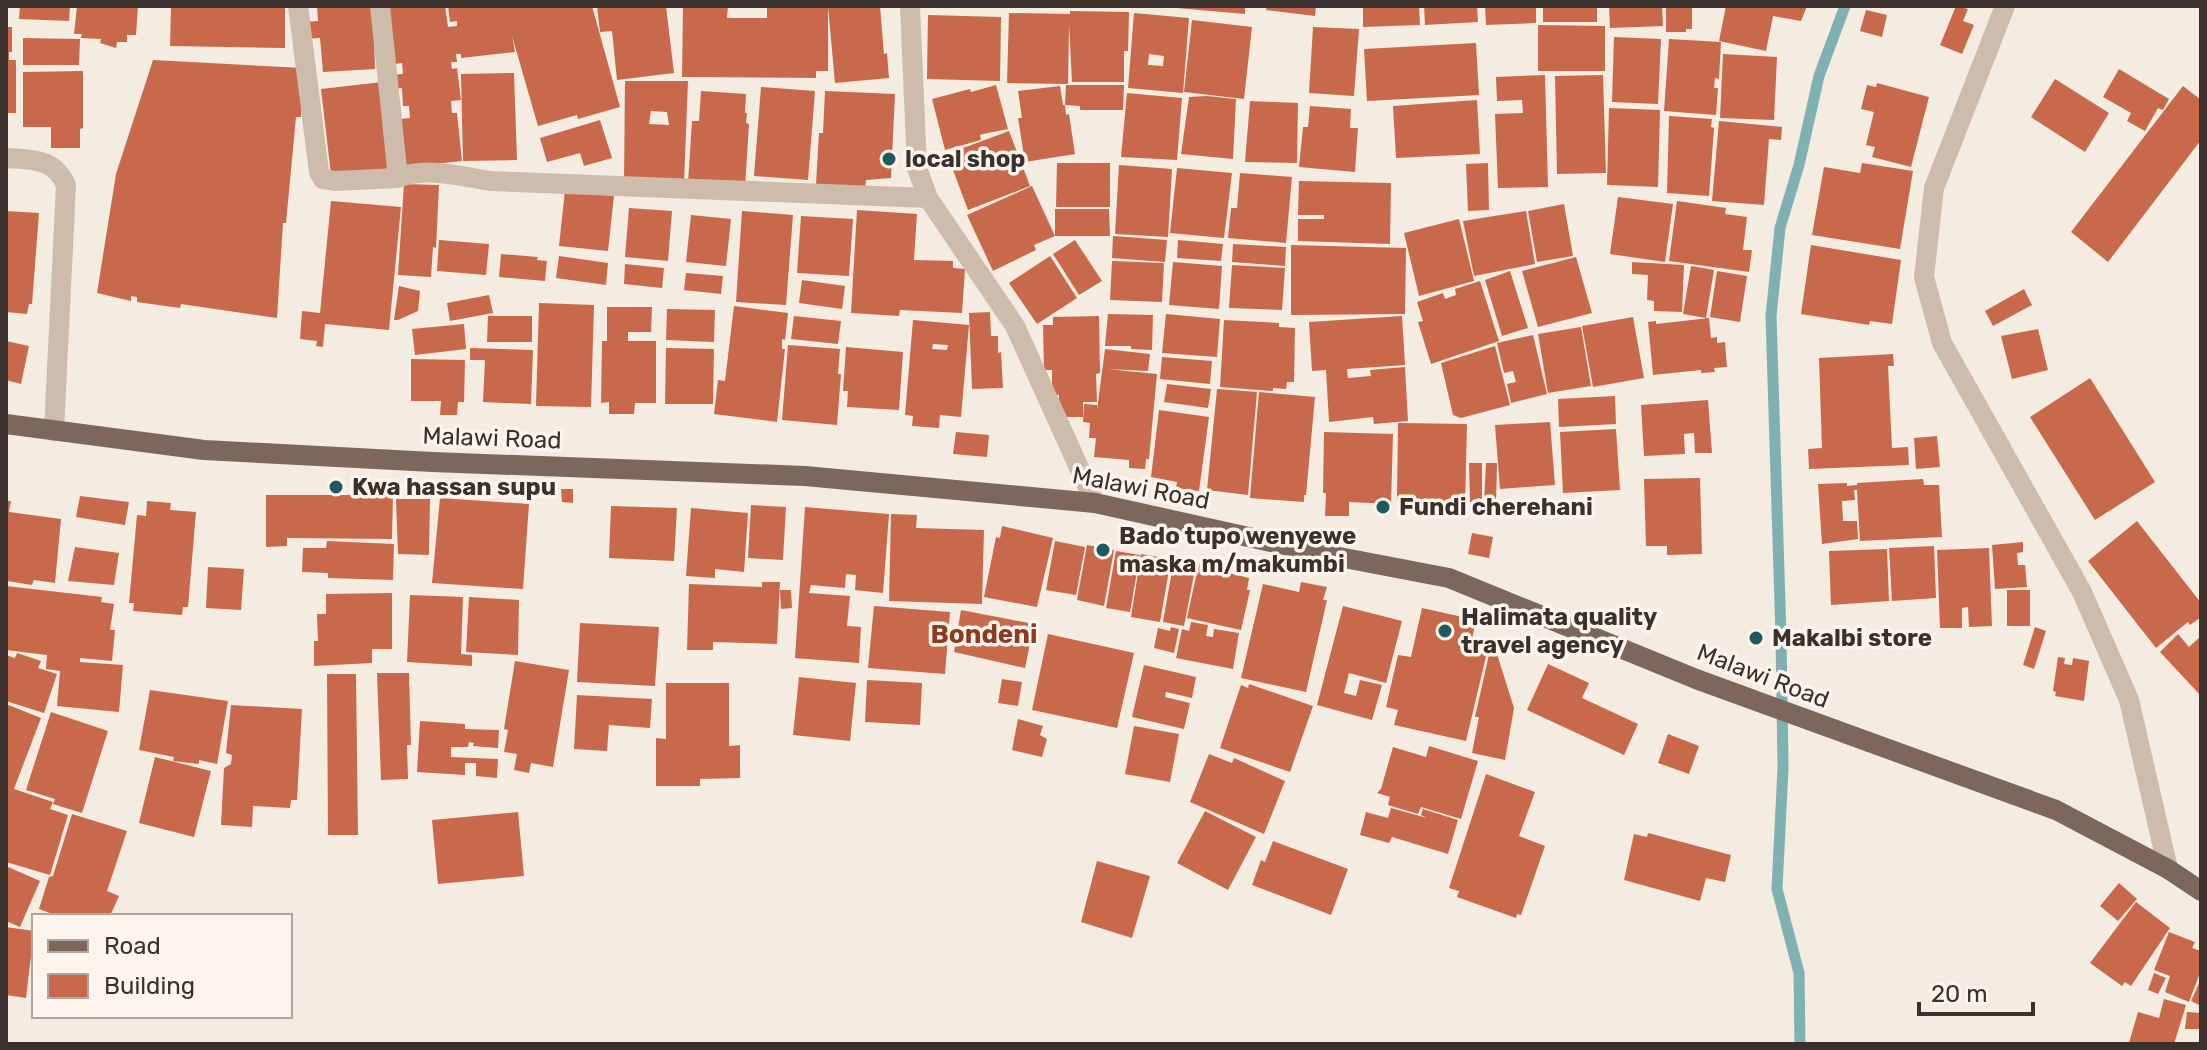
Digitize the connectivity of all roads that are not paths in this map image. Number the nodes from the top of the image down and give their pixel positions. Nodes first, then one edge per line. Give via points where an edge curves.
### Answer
1 (298, 6) edge
2 (380, 6) edge
3 (910, 6) edge
4 (2005, 6) edge
5 (6, 158) edge
6 (398, 178) junction
7 (928, 198) junction
8 (6, 424) edge
9 (54, 431) junction
10 (1095, 503) junction
11 (2168, 869) junction
12 (2201, 891) edge

1 - 6 street via 323,179
2 - 6 street
3 - 7 street via 917,168
4 - 11 street via 1934,188 1924,277 1942,343 2082,592 2129,700
5 - 9 street via 38,160 60,171 66,185
6 - 7 street via 443,173 491,181
7 - 10 street via 1015,326
8 - 9 main road, Malawi Road
9 - 10 main road, Malawi Road via 204,450 805,476
10 - 11 main road, Malawi Road via 1449,578 1696,679 2056,810
11 - 12 main road, Malawi Road

